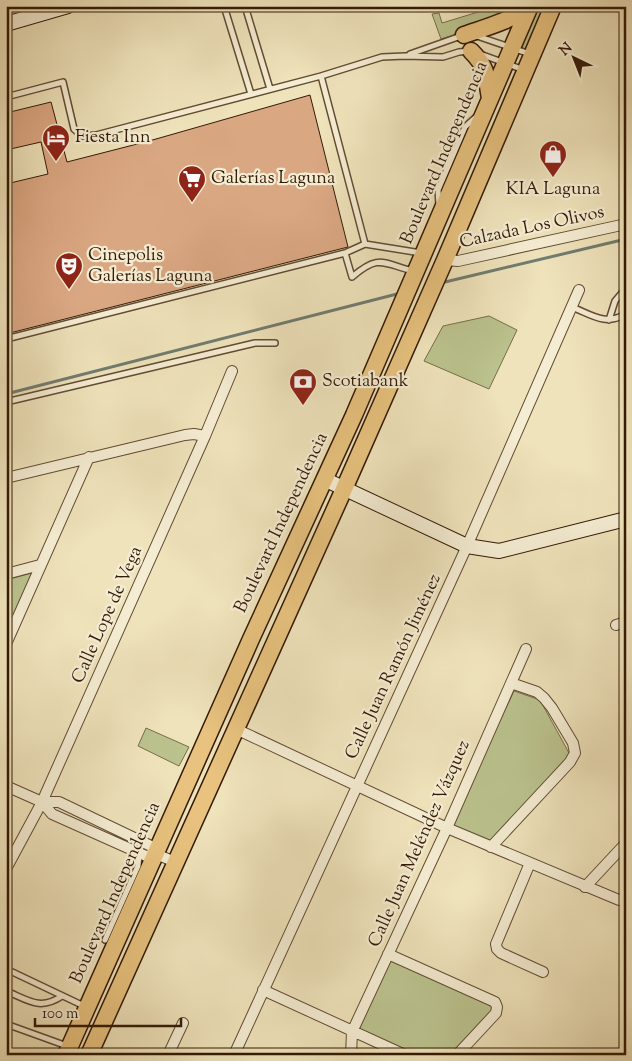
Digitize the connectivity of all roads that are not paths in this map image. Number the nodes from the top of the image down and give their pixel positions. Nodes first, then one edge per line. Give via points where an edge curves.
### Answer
1 (68, 6) edge
2 (224, 6) edge
3 (246, 6) edge
4 (553, 6) edge
5 (530, 7) edge
6 (6, 24) edge
7 (464, 35) junction
8 (471, 51) junction
9 (509, 55) junction
10 (533, 55) junction
11 (405, 56) junction
12 (526, 71) junction
13 (321, 76) junction
14 (270, 89) junction
15 (251, 94) junction
16 (6, 97) edge
17 (488, 104) junction
18 (626, 224) edge
19 (365, 244) junction
20 (345, 253) junction
21 (424, 254) junction
22 (445, 260) junction
23 (416, 271) junction
24 (409, 288) junction
25 (626, 288) edge
26 (579, 290) dead end
27 (572, 308) junction
28 (626, 314) edge
29 (609, 320) junction
30 (6, 339) edge
31 (275, 343) dead end
32 (405, 350) junction
33 (232, 371) dead end
34 (6, 402) edge
35 (205, 436) junction
36 (89, 457) junction
37 (6, 478) edge
38 (324, 479) junction
39 (344, 489) junction
40 (626, 519) edge
41 (467, 546) junction
42 (40, 565) junction
43 (6, 574) edge
44 (251, 639) junction
45 (6, 644) edge
46 (526, 649) dead end
47 (511, 683) junction
48 (212, 726) junction
49 (236, 729) junction
50 (6, 786) edge
51 (358, 786) junction
52 (207, 793) junction
53 (42, 802) junction
54 (112, 828) junction
55 (446, 828) junction
56 (107, 838) junction
57 (626, 843) edge
58 (490, 847) junction
59 (139, 852) junction
60 (156, 854) junction
61 (176, 862) junction
62 (530, 863) junction
63 (6, 869) edge
64 (585, 887) junction
65 (619, 900) dead end
66 (105, 940) dead end
67 (388, 954) junction
68 (6, 969) edge
69 (543, 972) dead end
70 (263, 990) junction
71 (6, 991) edge
72 (62, 996) junction
73 (85, 1012) junction
74 (183, 1023) dead end
75 (6, 1024) edge
76 (352, 1032) junction
77 (70, 1052) edge
78 (89, 1055) edge
79 (168, 1055) edge
80 (234, 1055) edge
81 (351, 1055) edge
82 (405, 1055) edge
83 (457, 1055) edge

1 - 6 street
2 - 15 lane
3 - 14 lane
4 - 10 main road
5 - 7 main road via 499,24
5 - 9 main road, Boulevard Independencia
7 - 9 lane via 477,36
7 - 11 lane
8 - 9 lane
8 - 11 lane via 443,57
8 - 17 main road via 484,67 489,80
9 - 10 lane
9 - 12 lane
9 - 17 main road, Boulevard Independencia
10 - 12 main road
11 - 13 lane via 382,57
12 - 22 main road
13 - 14 lane
13 - 19 lane
14 - 15 lane
15 - 16 lane via 82,136 74,129 63,82
17 - 21 main road, Boulevard Independencia
18 - 22 street, Calzada Los Olivos via 458,261
19 - 20 lane
19 - 21 lane
20 - 23 lane via 352,277 370,263 379,261
20 - 30 lane
21 - 23 main road, Boulevard Independencia
22 - 32 main road
23 - 24 main road, Boulevard Independencia
24 - 32 main road via 417,277 426,275 430,282
24 - 38 main road, Boulevard Independencia
25 - 29 lane via 614,301
26 - 27 street, Calle Juan Ramón Jiménez
27 - 29 lane
27 - 41 street, Calle Juan Ramón Jiménez
28 - 29 lane
31 - 34 lane via 255,343
32 - 39 main road
33 - 35 street, Calle Lope de Vega
35 - 36 street via 185,435
35 - 53 street, Calle Lope de Vega
36 - 37 street
36 - 42 street
38 - 39 street
38 - 44 main road, Boulevard Independencia
39 - 41 street
39 - 49 main road
40 - 41 street via 499,551
41 - 51 street, Calle Juan Ramón Jiménez
42 - 43 street
42 - 45 street
44 - 48 main road, Boulevard Independencia
44 - 49 main road via 230,717
46 - 47 street, Calle Juan Meléndez Vázquez
47 - 55 street, Calle Juan Meléndez Vázquez
47 - 58 street via 537,692 544,698 573,743 575,753
48 - 52 main road via 218,740 204,780
48 - 60 main road, Boulevard Independencia
49 - 51 street
49 - 52 main road
50 - 53 street
51 - 55 street
51 - 70 street, Calle Juan Ramón Jiménez
52 - 61 main road
53 - 54 street via 59,802
53 - 56 street via 52,814
53 - 63 street, Calle Lope de Vega
54 - 56 lane
54 - 60 street via 151,846
55 - 58 street
55 - 67 street, Calle Juan Meléndez Vázquez
56 - 59 street
57 - 64 street
58 - 62 street
59 - 60 street via 146,856
59 - 66 lane via 138,866
60 - 61 street
60 - 73 main road, Boulevard Independencia
61 - 78 main road
62 - 64 street
62 - 69 street via 496,944 501,953
64 - 65 street
67 - 76 street, Calle Juan Meléndez Vázquez
67 - 83 street via 495,1002 496,1013
68 - 72 lane
70 - 76 street
70 - 80 street, Calle Juan Ramón Jiménez
71 - 72 lane via 39,1004
72 - 73 lane
73 - 77 main road, Boulevard Independencia
74 - 79 street
75 - 77 lane
76 - 81 street, Calle Juan Meléndez Vázquez
76 - 82 street

